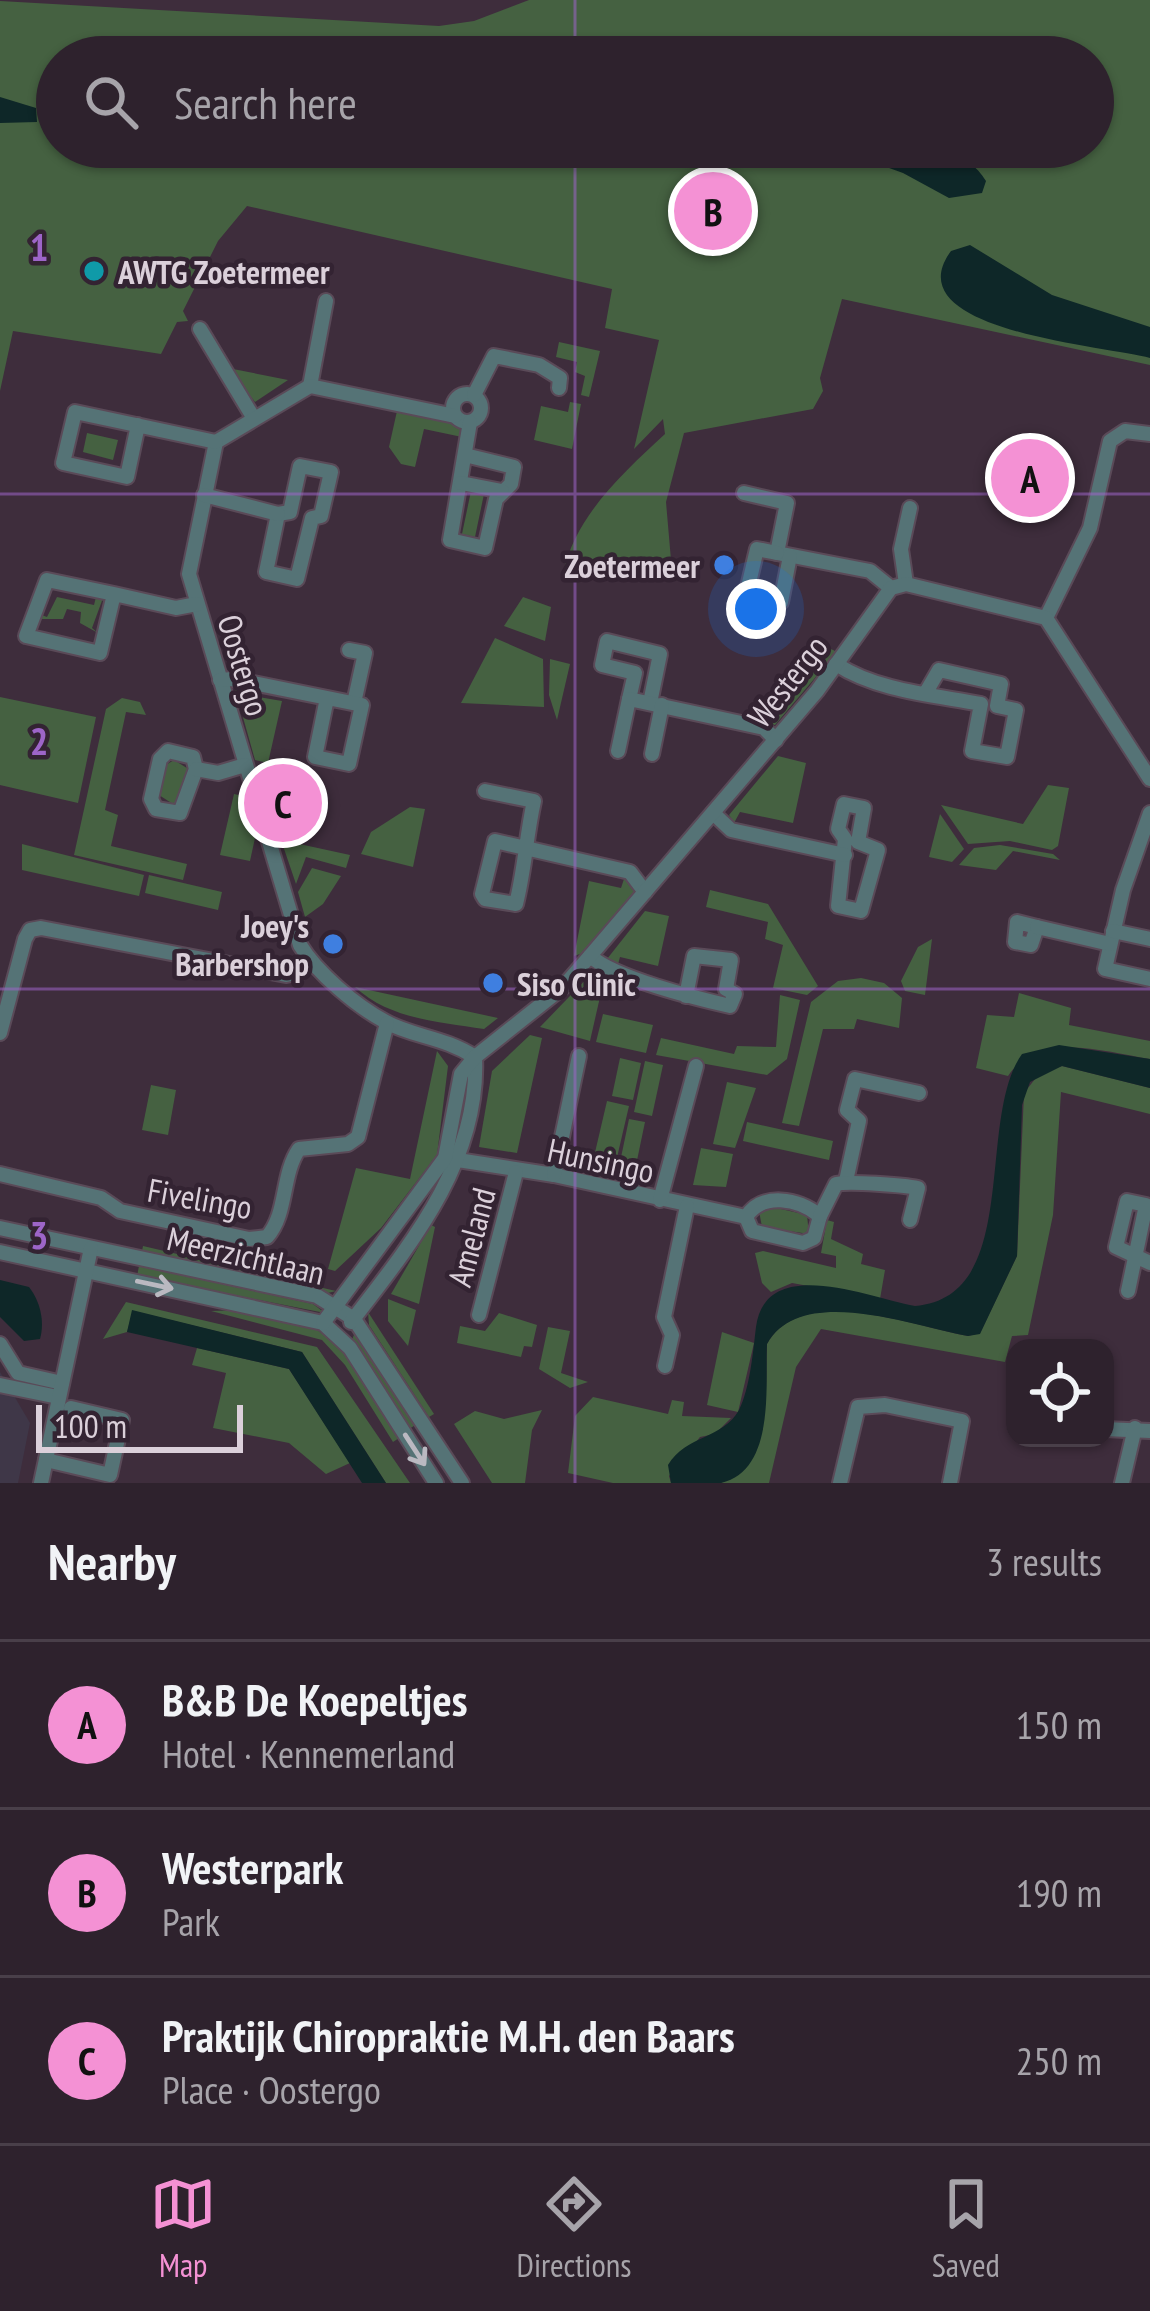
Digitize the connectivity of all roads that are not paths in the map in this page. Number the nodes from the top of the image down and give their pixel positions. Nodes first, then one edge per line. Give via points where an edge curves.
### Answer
1 (326, 301) dead end
2 (200, 328) dead end
3 (310, 386) junction
4 (559, 388) dead end
5 (474, 395) junction
6 (253, 417) junction
7 (462, 419) junction
8 (138, 425) junction
9 (1150, 434) edge
10 (216, 442) junction
11 (465, 454) junction
12 (461, 483) junction
13 (502, 491) junction
14 (744, 493) dead end
15 (204, 495) junction
16 (910, 508) dead end
17 (284, 513) junction
18 (312, 518) junction
19 (784, 554) junction
20 (898, 586) junction
21 (748, 587) dead end
22 (114, 594) junction
23 (781, 602) dead end
24 (197, 604) junction
25 (1046, 618) junction
26 (349, 650) dead end
27 (836, 664) junction
28 (220, 680) junction
29 (925, 694) junction
30 (328, 698) junction
31 (629, 699) junction
32 (354, 703) junction
33 (656, 705) junction
34 (776, 740) junction
35 (618, 752) dead end
36 (652, 754) dead end
37 (245, 765) junction
38 (196, 770) junction
39 (1150, 779) edge
40 (485, 791) dead end
41 (712, 813) junction
42 (1150, 813) edge
43 (849, 845) dead end
44 (524, 847) junction
45 (645, 892) junction
46 (1036, 927) dead end
47 (1112, 937) junction
48 (1150, 939) edge
49 (590, 956) junction
50 (310, 961) junction
51 (1150, 979) edge
52 (686, 996) junction
53 (387, 1023) junction
54 (0, 1033) edge
55 (580, 1056) dead end
56 (475, 1057) junction
57 (696, 1066) dead end
58 (919, 1094) dead end
59 (453, 1160) junction
60 (516, 1172) junction
61 (0, 1174) edge
62 (554, 1175) junction
63 (846, 1181) junction
64 (660, 1200) junction
65 (686, 1206) junction
66 (820, 1216) junction
67 (746, 1217) junction
68 (910, 1220) dead end
69 (0, 1228) edge
70 (91, 1248) junction
71 (0, 1252) edge
72 (1143, 1261) edge
73 (87, 1271) junction
74 (1128, 1291) dead end
75 (337, 1305) junction
76 (479, 1316) dead end
77 (354, 1319) junction
78 (323, 1323) junction
79 (340, 1336) junction
80 (0, 1345) edge
81 (665, 1366) dead end
82 (0, 1385) edge
83 (60, 1390) junction
84 (71, 1408) dead end
85 (1143, 1429) edge
86 (46, 1460) junction
87 (113, 1479) edge
88 (40, 1483) edge
89 (436, 1483) edge
90 (462, 1483) edge
91 (840, 1483) edge
92 (950, 1483) edge
93 (1122, 1483) edge

1 - 3 street
2 - 6 street
3 - 6 street
3 - 7 street
4 - 5 street via 560,378 539,365 494,356
5 - 7 street via 481,410
5 - 7 street via 457,398
6 - 10 street
7 - 11 street
8 - 8 street via 127,478 63,463 74,412
8 - 10 street
9 - 25 street via 1125,431 1110,441 1090,528
10 - 15 street, Oostergo
11 - 12 street
11 - 13 street via 514,466
12 - 13 street
12 - 13 street via 450,540 485,548
14 - 19 street via 787,503
15 - 17 street
15 - 24 street, Oostergo via 189,574
16 - 20 street
17 - 18 street
17 - 18 street via 300,466 331,472 321,516
17 - 18 street via 266,572 298,579
19 - 20 street via 871,571
19 - 21 street via 757,549
19 - 23 street
20 - 25 street
20 - 27 street, Westergo
22 - 22 street via 100,653 26,636 47,580
22 - 24 street via 176,608
24 - 28 street, Oostergo
25 - 39 street
26 - 32 street via 365,653
27 - 29 street
27 - 34 street, Westergo
28 - 30 street
28 - 37 street, Oostergo
29 - 29 street via 989,705 1001,684 939,670
30 - 32 street
30 - 32 street via 316,757 349,764 362,705
31 - 33 street
31 - 33 street via 635,673 602,665 607,641 660,654
31 - 35 street
33 - 34 street via 764,728
33 - 36 street
34 - 41 street, Westergo
37 - 38 street
37 - 50 street, Oostergo via 296,938
38 - 38 street via 194,757 168,751 160,758 156,808 186,808
40 - 44 street via 534,801
41 - 43 street via 731,830
41 - 45 street, Westergo
42 - 47 street
44 - 44 street via 495,841 485,899 516,904
44 - 45 street via 631,872
45 - 49 street, Westergo
46 - 47 street
47 - 48 street
47 - 51 street via 1105,969
49 - 52 street via 609,972
49 - 56 street, Westergo
50 - 53 street, Oostergo
50 - 54 street via 286,975 30,930
52 - 52 street via 730,1006 731,960 694,956
53 - 56 street, Oostergo
53 - 61 street, Fivelingo via 364,1127 348,1144 299,1149 267,1237 120,1211 101,1198
55 - 62 street
56 - 59 street via 461,1074
57 - 64 street
58 - 63 street via 855,1079 847,1110 859,1121
59 - 60 street, Hunsingo
59 - 75 street
59 - 77 street
60 - 62 street, Hunsingo
60 - 76 street, Ameland
62 - 64 street, Hunsingo
63 - 66 street via 836,1184
63 - 68 street via 918,1188
64 - 65 street, Hunsingo
65 - 67 street, Hunsingo
65 - 81 street via 664,1317 672,1335
66 - 67 street, Hunsingo via 768,1199
66 - 67 street, Hunsingo via 814,1238 802,1243 752,1231
69 - 70 street, Meerzichtlaan
70 - 73 street
70 - 75 street, Meerzichtlaan
71 - 73 street, Meerzichtlaan
72 - 74 street
73 -> 78 street, Meerzichtlaan
73 - 83 street
75 - 77 street, Meerzichtlaan
75 - 78 street
77 - 79 street
77 - 90 street, Meerzichtlaan
78 - 79 street, Meerzichtlaan
79 -> 89 street, Meerzichtlaan
80 - 83 street via 18,1373
82 - 83 street
83 - 86 street
84 - 87 street via 122,1420
85 - 93 street
86 - 87 street
86 - 88 street
91 - 92 street via 858,1407 885,1405 962,1421

